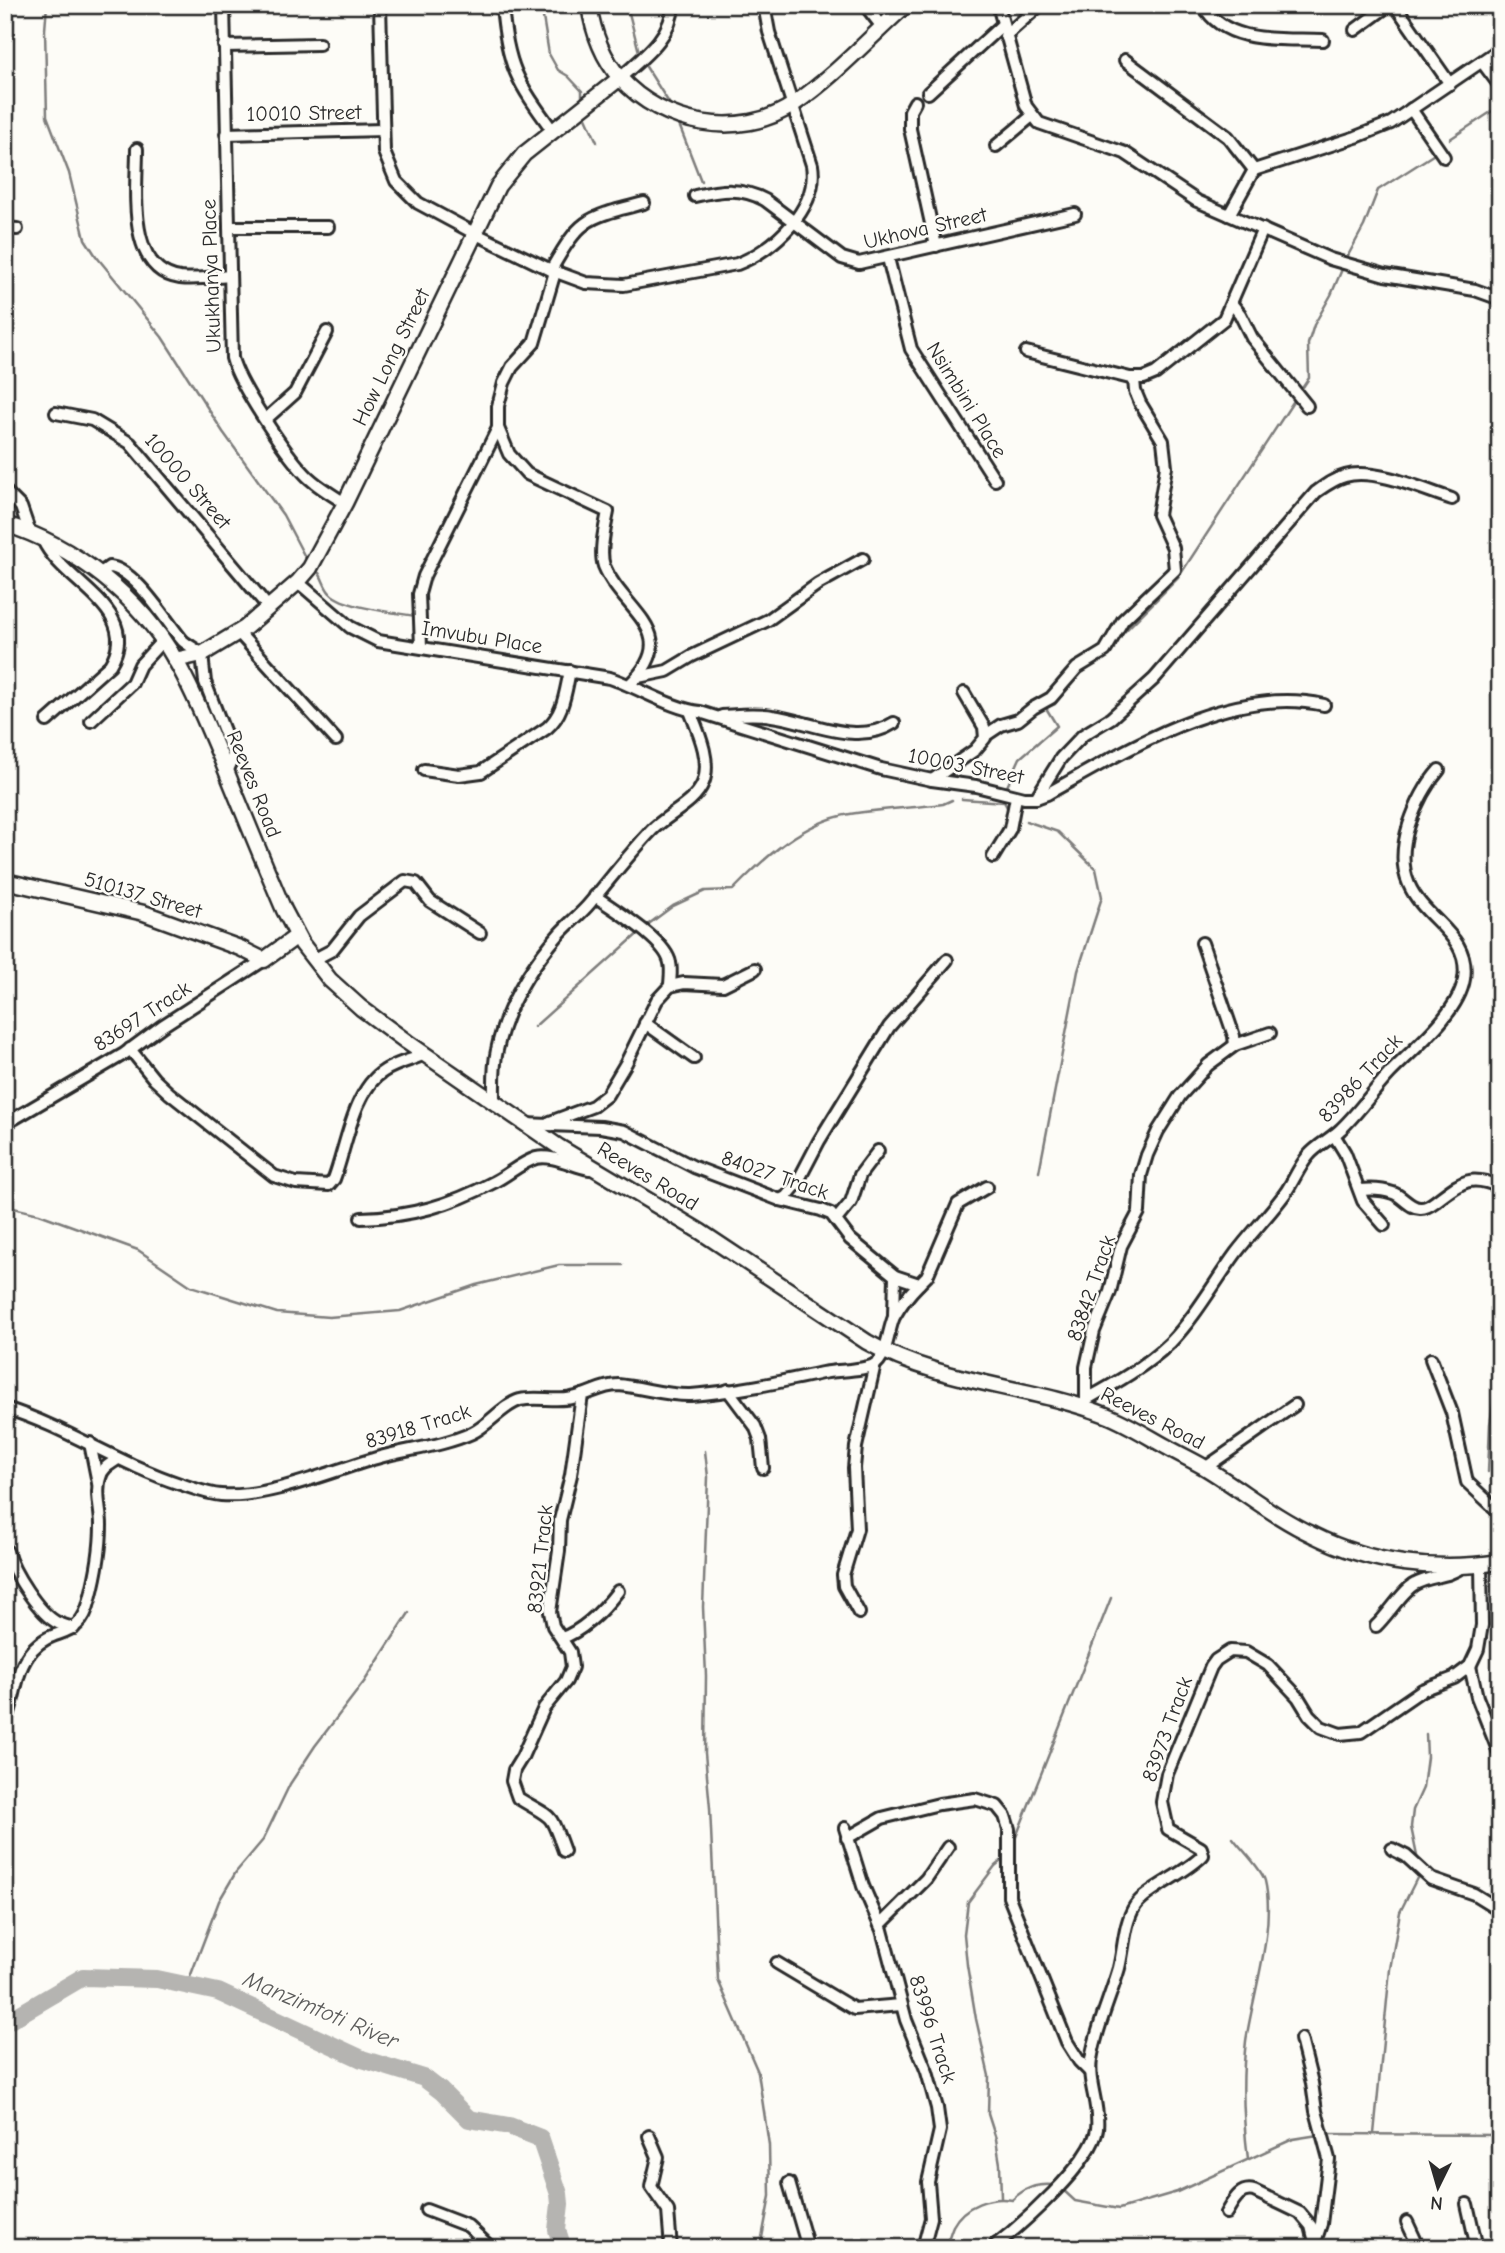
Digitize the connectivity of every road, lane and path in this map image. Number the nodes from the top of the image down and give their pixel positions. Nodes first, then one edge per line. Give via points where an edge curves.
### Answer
1 (224, 5) edge
2 (380, 5) edge
3 (502, 5) edge
4 (589, 5) edge
5 (673, 5) edge
6 (764, 5) edge
7 (865, 5) edge
8 (906, 5) edge
9 (998, 5) edge
10 (1040, 5) edge
11 (1203, 5) edge
12 (1389, 5) edge
13 (1395, 5) edge
14 (882, 27) junction
15 (1354, 30) dead end
16 (1004, 31) junction
17 (1322, 40) dead end
18 (319, 44) dead end
19 (224, 46) junction
20 (1500, 50) edge
21 (1125, 60) dead end
22 (1482, 62) junction
23 (620, 78) junction
24 (1450, 84) junction
25 (1500, 86) edge
26 (928, 93) dead end
27 (915, 102) dead end
28 (794, 104) junction
29 (1411, 109) junction
30 (1032, 116) junction
31 (383, 130) junction
32 (553, 131) junction
33 (226, 134) junction
34 (996, 146) dead end
35 (137, 149) dead end
36 (1444, 157) dead end
37 (1254, 170) junction
38 (695, 196) dead end
39 (644, 202) dead end
40 (1076, 214) dead end
41 (1229, 215) junction
42 (792, 223) junction
43 (229, 227) junction
44 (328, 227) dead end
45 (1263, 229) junction
46 (474, 233) junction
47 (936, 246) junction
48 (888, 258) junction
49 (553, 271) junction
50 (230, 276) junction
51 (1500, 299) edge
52 (1232, 304) junction
53 (327, 332) dead end
54 (1026, 352) dead end
55 (1133, 379) junction
56 (1307, 406) dead end
57 (56, 413) dead end
58 (266, 419) junction
59 (498, 428) junction
60 (995, 480) dead end
61 (5, 491) edge
62 (1452, 499) dead end
63 (345, 503) junction
64 (5, 524) edge
65 (37, 537) junction
66 (863, 559) dead end
67 (99, 574) junction
68 (298, 582) junction
69 (269, 608) junction
70 (238, 632) junction
71 (163, 640) junction
72 (421, 648) junction
73 (202, 654) junction
74 (175, 660) junction
75 (570, 671) junction
76 (634, 680) junction
77 (964, 693) dead end
78 (673, 703) joint
79 (1324, 705) dead end
80 (690, 711) junction
81 (714, 717) junction
82 (47, 721) dead end
83 (91, 721) dead end
84 (894, 723) dead end
85 (986, 735) junction
86 (336, 740) dead end
87 (424, 770) dead end
88 (1439, 770) dead end
89 (227, 772) junction
90 (932, 780) junction
91 (1016, 797) junction
92 (1036, 798) junction
93 (993, 858) dead end
94 (5, 880) edge
95 (595, 896) junction
96 (480, 933) dead end
97 (297, 936) junction
98 (1202, 943) dead end
99 (264, 960) junction
100 (313, 960) junction
101 (947, 960) dead end
102 (755, 970) dead end
103 (670, 986) junction
104 (645, 1023) junction
105 (1270, 1033) dead end
106 (1235, 1045) junction
107 (130, 1049) junction
108 (425, 1054) junction
109 (695, 1058) dead end
110 (494, 1103) junction
111 (543, 1123) junction
112 (5, 1124) edge
113 (524, 1124) junction
114 (1334, 1135) junction
115 (878, 1151) dead end
116 (598, 1171) junction
117 (987, 1187) dead end
118 (1500, 1187) edge
119 (1360, 1190) junction
120 (780, 1200) junction
121 (361, 1218) dead end
122 (836, 1220) junction
123 (1384, 1225) dead end
124 (895, 1276) junction
125 (919, 1284) junction
126 (894, 1318) junction
127 (884, 1352) junction
128 (1431, 1359) dead end
129 (875, 1364) junction
130 (728, 1390) junction
131 (582, 1395) junction
132 (1086, 1403) junction
133 (1295, 1405) dead end
134 (5, 1408) edge
135 (90, 1443) junction
136 (118, 1459) junction
137 (763, 1468) dead end
138 (1205, 1468) junction
139 (98, 1485) junction
140 (1500, 1513) edge
141 (7, 1551) edge
142 (1500, 1562) edge
143 (1481, 1565) junction
144 (1463, 1566) junction
145 (618, 1591) dead end
146 (859, 1613) dead end
147 (1376, 1626) dead end
148 (74, 1628) junction
149 (562, 1638) junction
150 (1471, 1666) junction
151 (5, 1723) edge
152 (1498, 1749) edge
153 (948, 1847) dead end
154 (1392, 1849) dead end
155 (564, 1851) dead end
156 (1500, 1910) edge
157 (880, 1925) junction
158 (777, 1963) dead end
159 (901, 2005) junction
160 (1301, 2039) dead end
161 (1090, 2072) junction
162 (649, 2136) dead end
163 (789, 2183) dead end
164 (1467, 2204) dead end
165 (426, 2210) dead end
166 (1226, 2213) dead end
167 (1407, 2222) dead end
168 (1314, 2245) edge
169 (491, 2248) edge
170 (671, 2248) edge
171 (808, 2248) edge
172 (923, 2248) edge
173 (992, 2248) edge
174 (1419, 2248) edge
175 (1477, 2248) edge

1 - 19 street, Ukukhanya Place
2 - 31 street
3 - 32 street via 516,78
4 - 23 street via 593,30
5 - 23 street via 663,36
6 - 28 street
7 - 14 street
8 - 14 street
9 - 16 street
10 - 16 street
11 - 17 street via 1215,21 1236,33
12 - 15 street
13 - 24 street
14 - 28 street
16 - 26 street
16 - 30 street
18 - 19 street
19 - 33 street, Ukukhanya Place
20 - 22 street
21 - 37 street via 1228,137
22 - 24 street
22 - 25 street
23 - 28 street via 654,106 700,122 757,120
23 - 32 street, How Long Street
24 - 29 street
27 - 47 street via 910,109 910,129
28 - 42 street via 813,173 808,197
29 - 36 street
29 - 37 street via 1367,133
30 - 34 street
30 - 41 street via 1045,126 1125,153 1181,192
31 - 33 street, 10010 Street
31 - 46 street via 384,152 402,190
32 - 46 street, How Long Street via 503,177
33 - 43 street, Ukukhanya Place
35 - 50 street via 139,228 149,261 179,278
37 - 41 street
38 - 42 street, Ukhova Street via 725,190 752,193
39 - 49 street via 587,221 573,233
40 - 47 street, Ukhova Street
41 - 45 street
42 - 48 street, Ukhova Street via 846,261
42 - 49 street via 758,255 737,264 615,286 586,284
43 - 44 street
43 - 50 street, Ukukhanya Place
45 - 51 street via 1351,266
45 - 52 street
46 - 49 street
46 - 63 street, How Long Street
47 - 48 street, Ukhova Street
48 - 60 street, Nsimbini Place via 911,349
49 - 59 street via 534,343 504,383
50 - 58 street, Ukukhanya Place via 232,358
52 - 55 street via 1218,325 1156,373
52 - 56 street via 1252,338
53 - 58 street via 295,393
54 - 55 street
55 - 85 street via 1140,402 1163,440 1166,467 1158,515 1173,548 1175,570 1123,620 1105,651 1077,668 1051,698
57 - 69 street, 10000 Street via 92,420 130,443
58 - 63 street, Ukukhanya Place via 305,475
59 - 72 street via 424,576 419,594
59 - 76 street via 509,454 527,474 607,512 603,563 652,636 649,662
61 - 65 street via 21,507
62 - 92 street via 1376,476 1353,474 1317,492 1154,679 1061,758
63 - 68 street, How Long Street via 314,562
64 - 65 street, Reeves Road
65 - 67 street, Reeves Road
65 - 82 street via 98,600 113,619 120,640 110,665
66 - 76 street via 817,584 768,620 667,671
67 - 71 street, Reeves Road via 141,612
67 - 73 street via 109,567 122,571 155,603 184,642
68 - 69 street, How Long Street
68 - 72 street, Imvubu Place via 364,636
69 - 70 street, How Long Street
70 - 73 street, How Long Street
70 - 86 street
71 - 74 street, Reeves Road
71 - 83 street via 140,665 132,683
72 - 75 street, Imvubu Place
73 - 74 street, How Long Street
73 - 89 street via 205,682 233,754
74 - 89 street, Reeves Road
75 - 76 street, Imvubu Place
75 - 87 street via 562,707 547,728 481,772 459,775
76 - 78 street, Imvubu Place via 648,694
77 - 85 street
78 - 80 street, 10003 Street
79 - 92 street, 10003 Street via 1282,699 1194,718
80 - 81 street, 10003 Street
80 - 95 street via 705,761 702,786 655,826
81 - 84 street via 762,714 856,733 878,732
81 - 90 street, 10003 Street via 870,766
85 - 90 street via 975,750
88 - 114 street, 83986 Track via 1416,806 1402,862 1412,892 1463,956 1461,993 1442,1021
89 - 97 street, Reeves Road
90 - 91 street, 10003 Street
91 - 92 street, 10003 Street
91 - 93 street via 1010,829
94 - 99 street, 510137 Street via 144,913
95 - 103 street via 643,929 666,953 671,965
95 - 110 street via 535,965 513,1002 497,1048
96 - 100 street via 430,901 416,883 405,881 359,916 332,950
97 - 99 street, 83697 Track
97 - 100 street, Reeves Road
98 - 106 street
99 - 107 street, 83697 Track
100 - 108 street, Reeves Road via 361,1008
101 - 120 street via 889,1027 796,1185
102 - 103 street via 723,985
103 - 104 street
104 - 109 street
104 - 111 street via 615,1083 600,1102
105 - 106 street, 83842 Track
106 - 132 street, 83842 Track via 1191,1084 1150,1145 1141,1175 1139,1212 1121,1246 1089,1351
107 - 108 street via 169,1093 267,1172 323,1186 334,1179 354,1114 372,1082 384,1070
107 - 112 street, 83697 Track
108 - 110 street, Reeves Road
110 - 113 street, Reeves Road
111 - 113 street, 84027 Track
111 - 120 street, 84027 Track via 624,1131 694,1167
113 - 116 street, Reeves Road
114 - 119 street
114 - 132 street, 83986 Track via 1309,1154 1283,1196 1177,1335 1141,1367
115 - 122 street
116 - 121 street via 538,1158 434,1209
116 - 127 street, Reeves Road via 701,1232
117 - 125 street via 958,1204 927,1276
118 - 119 street via 1482,1180 1468,1181 1422,1208 1393,1193
119 - 123 street via 1363,1201
120 - 122 street, 84027 Track via 821,1210
122 - 124 street, 84027 Track via 850,1239
124 - 125 street, 84027 Track
124 - 126 street
125 - 126 street
126 - 127 street
127 - 129 street
127 - 132 street, Reeves Road via 939,1372
128 - 140 street via 1451,1413 1467,1482
129 - 130 street, 83918 Track
129 - 146 street via 856,1447 857,1529 843,1576
130 - 131 street, 83918 Track via 684,1395 614,1385
130 - 137 street via 755,1426
131 - 136 street, 83918 Track via 518,1401 489,1423 459,1437 242,1495 209,1493
131 - 149 street, 83921 Track via 560,1520 550,1612
132 - 138 street, Reeves Road
133 - 138 street
134 - 135 street, 83918 Track
135 - 136 street, 83918 Track
135 - 139 street
136 - 139 street via 102,1471
138 - 144 street, Reeves Road via 1297,1527 1336,1545 1400,1563
139 - 148 street via 101,1525 95,1574 87,1609
141 - 148 street via 16,1575 31,1595 56,1622
142 - 143 street, Reeves Road
143 - 144 street, Reeves Road
143 - 150 street via 1482,1625
144 - 147 street via 1414,1584
145 - 149 street via 601,1611
148 - 151 street via 45,1640 31,1652 17,1678
149 - 155 street, 83921 Track via 570,1652 571,1672 544,1708 512,1777 518,1798 555,1823
150 - 152 street via 1477,1696
150 - 161 street, 83973 Track via 1351,1734 1330,1731 1313,1721 1293,1692 1260,1660 1236,1650 1216,1660 1167,1774 1163,1800 1168,1829 1204,1854 1134,1908
153 - 157 street via 926,1879
154 - 156 street via 1431,1879 1474,1894
157 - 159 street, 83996 Track
157 - 161 street, 83996 Track via 846,1833 881,1818 939,1804 975,1799 992,1802 1005,1816 1009,1829 1012,1905 1067,2042
158 - 159 street via 854,2009
159 - 172 street, 83996 Track via 932,2086 940,2124 928,2182 931,2218
160 - 168 street via 1329,2159
161 - 173 street, 83973 Track via 1097,2109 1094,2140 1057,2189
162 - 170 street via 658,2157 652,2187 668,2211
163 - 171 street
164 - 175 street
165 - 169 street via 468,2225
166 - 168 street via 1241,2192 1254,2191 1300,2213 1311,2226
167 - 174 street

